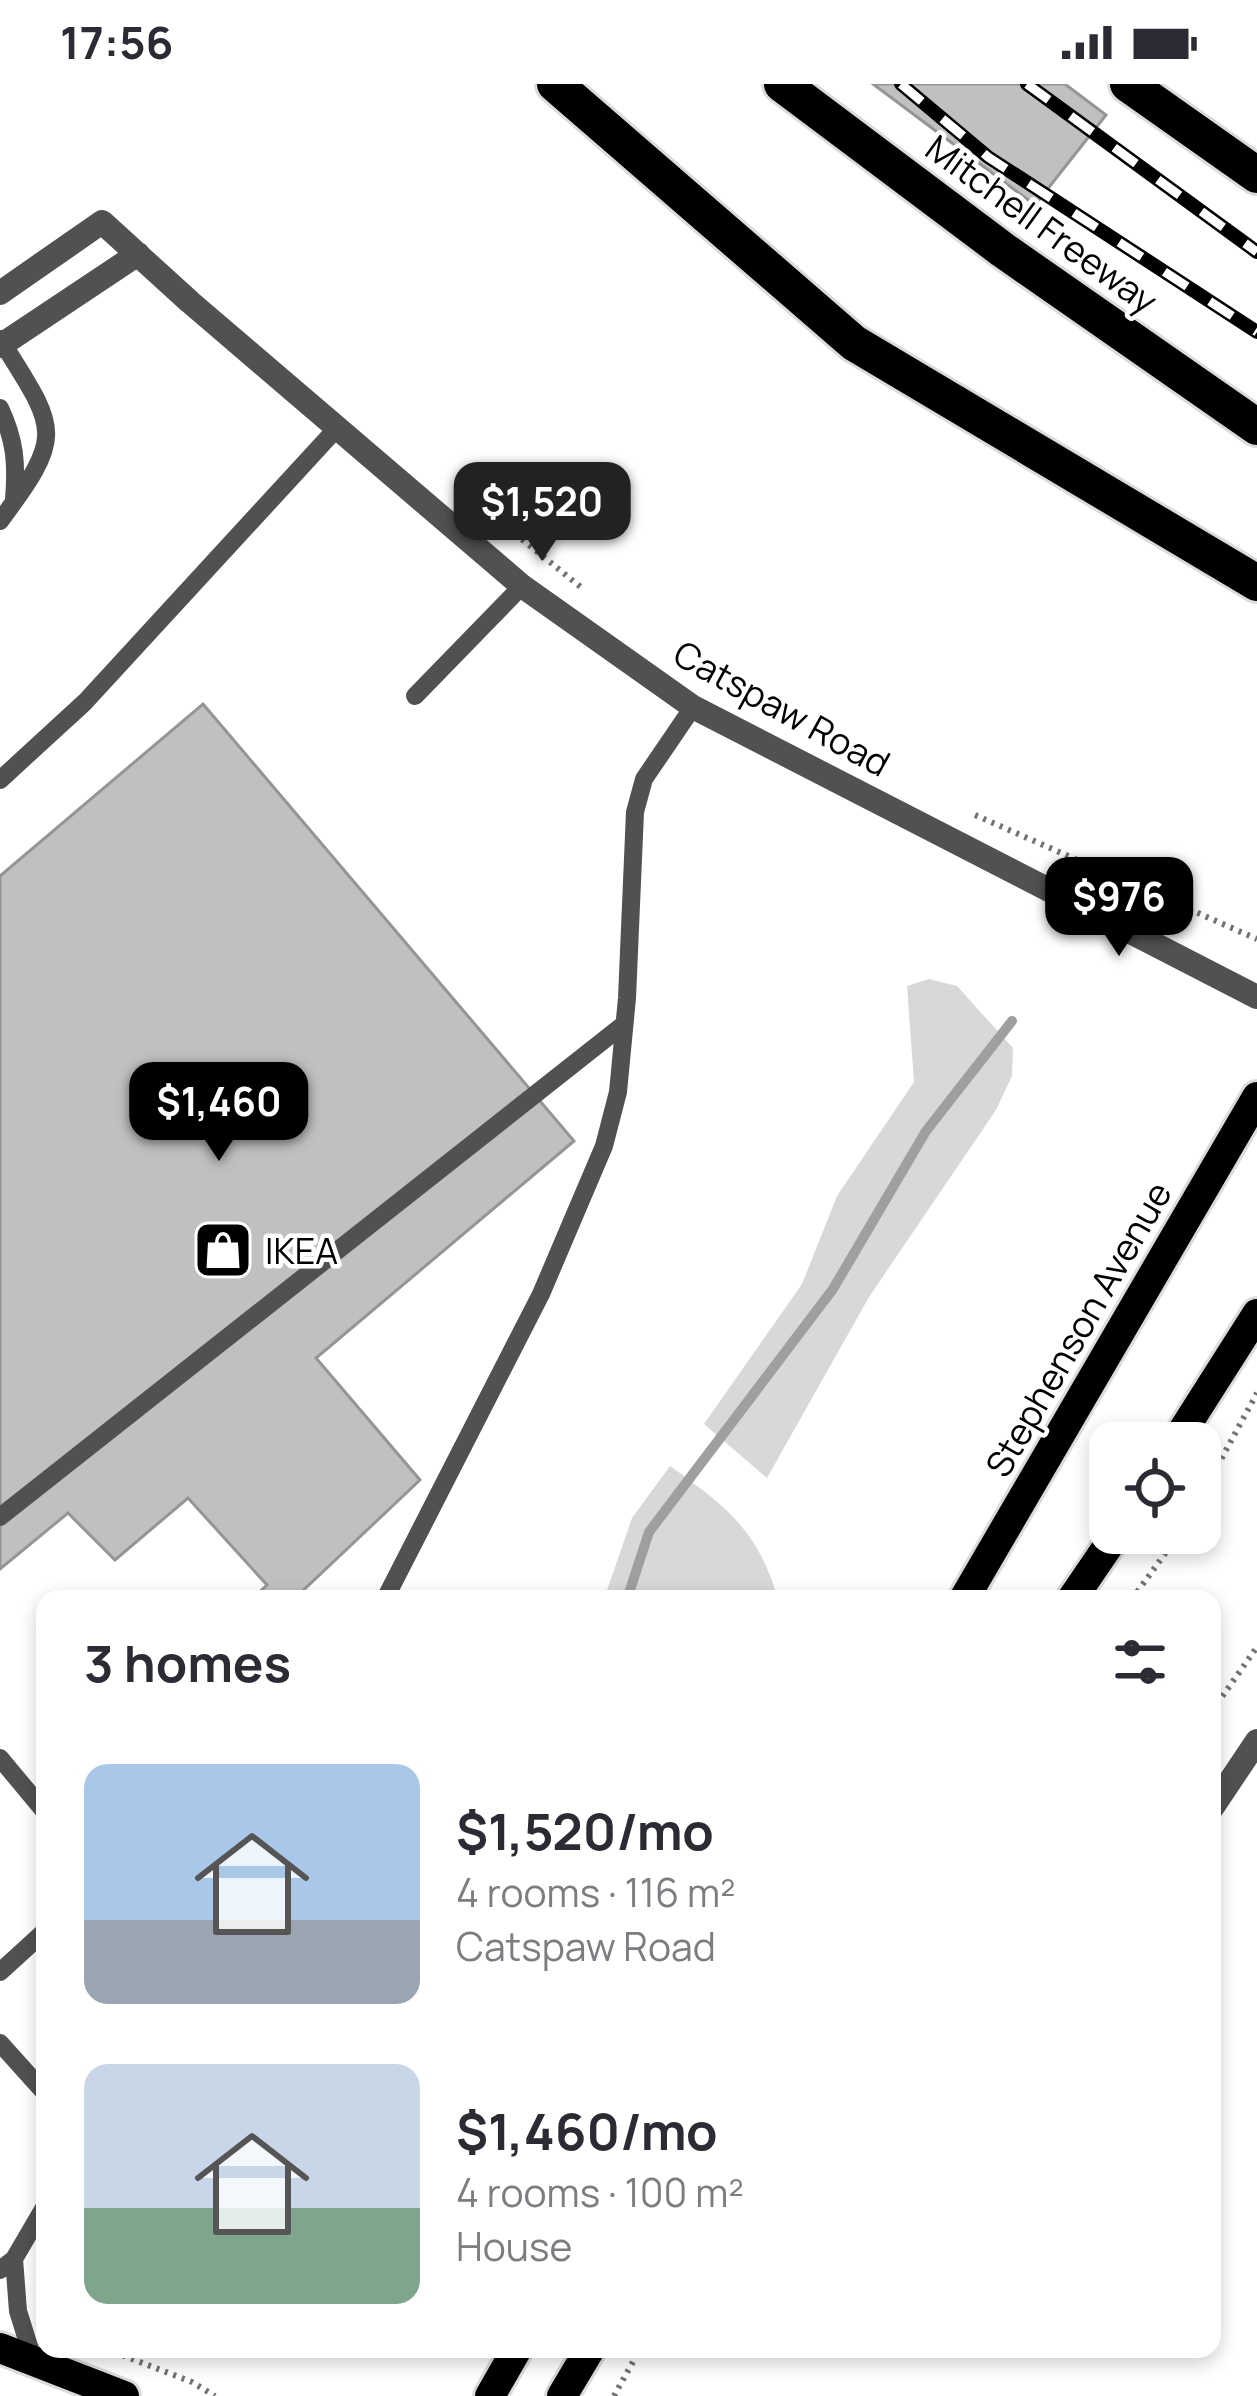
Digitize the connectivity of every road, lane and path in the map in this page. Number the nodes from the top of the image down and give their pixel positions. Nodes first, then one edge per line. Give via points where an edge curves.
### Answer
1 (554, 84) edge
2 (782, 84) edge
3 (1128, 84) edge
4 (1257, 175) edge
5 (138, 254) junction
6 (0, 293) edge
7 (1, 343) edge
8 (0, 408) edge
9 (1257, 427) edge
10 (337, 428) junction
11 (466, 494) dead end
12 (13, 504) junction
13 (0, 521) edge
14 (1204, 555) junction
15 (1257, 583) edge
16 (522, 586) junction
17 (595, 598) dead end
18 (1257, 598) edge
19 (415, 696) dead end
20 (693, 707) junction
21 (0, 780) edge
22 (960, 808) dead end
23 (1257, 939) edge
24 (1257, 997) edge
25 (623, 1025) junction
26 (1255, 1102) edge
27 (1257, 1314) edge
28 (1257, 1393) edge
29 (1188, 1422) edge
30 (1221, 1459) edge
31 (0, 1517) edge
32 (1105, 1554) edge
33 (1165, 1554) edge
34 (1089, 1584) edge
35 (390, 1590) edge
36 (969, 1590) edge
37 (1139, 1590) edge
38 (1257, 1647) edge
39 (1221, 1698) edge
40 (1257, 1741) edge
41 (0, 1758) edge
42 (1221, 1795) edge
43 (36, 1801) edge
44 (36, 1939) edge
45 (0, 1972) edge
46 (0, 2043) edge
47 (36, 2083) edge
48 (36, 2220) edge
49 (7, 2264) edge
50 (0, 2348) edge
51 (129, 2358) edge
52 (512, 2358) edge
53 (585, 2358) edge
54 (635, 2358) edge
55 (33, 2359) junction
56 (124, 2396) edge
57 (215, 2396) edge
58 (490, 2396) edge
59 (562, 2396) edge
60 (614, 2396) edge

1 - 14 highway via 854,343
2 - 9 highway, Mitchell Freeway
3 - 4 highway
5 - 6 street, Catspaw Road via 102,222
5 - 7 street
5 - 10 street, Catspaw Road
7 - 12 lane via 33,393 49,442
8 - 12 lane via 14,438
10 - 16 street, Catspaw Road
10 - 21 lane via 85,702
11 - 17 path
12 - 13 lane
14 - 15 highway
14 - 18 highway
16 - 19 lane
16 - 20 street, Catspaw Road
20 - 24 street, Catspaw Road
20 - 25 lane via 644,779 635,812
22 - 23 path
25 - 31 lane
25 - 35 lane via 618,1093 575,1219
26 - 36 main road, Stephenson Avenue
27 - 29 main road
28 - 30 path
32 - 34 main road
33 - 37 path
38 - 39 path
40 - 42 street
41 - 43 lane
44 - 45 lane
46 - 47 lane
48 - 49 lane
49 - 55 lane
50 - 55 main road
51 - 57 path
52 - 58 main road
53 - 59 main road
54 - 60 path
55 - 56 main road

